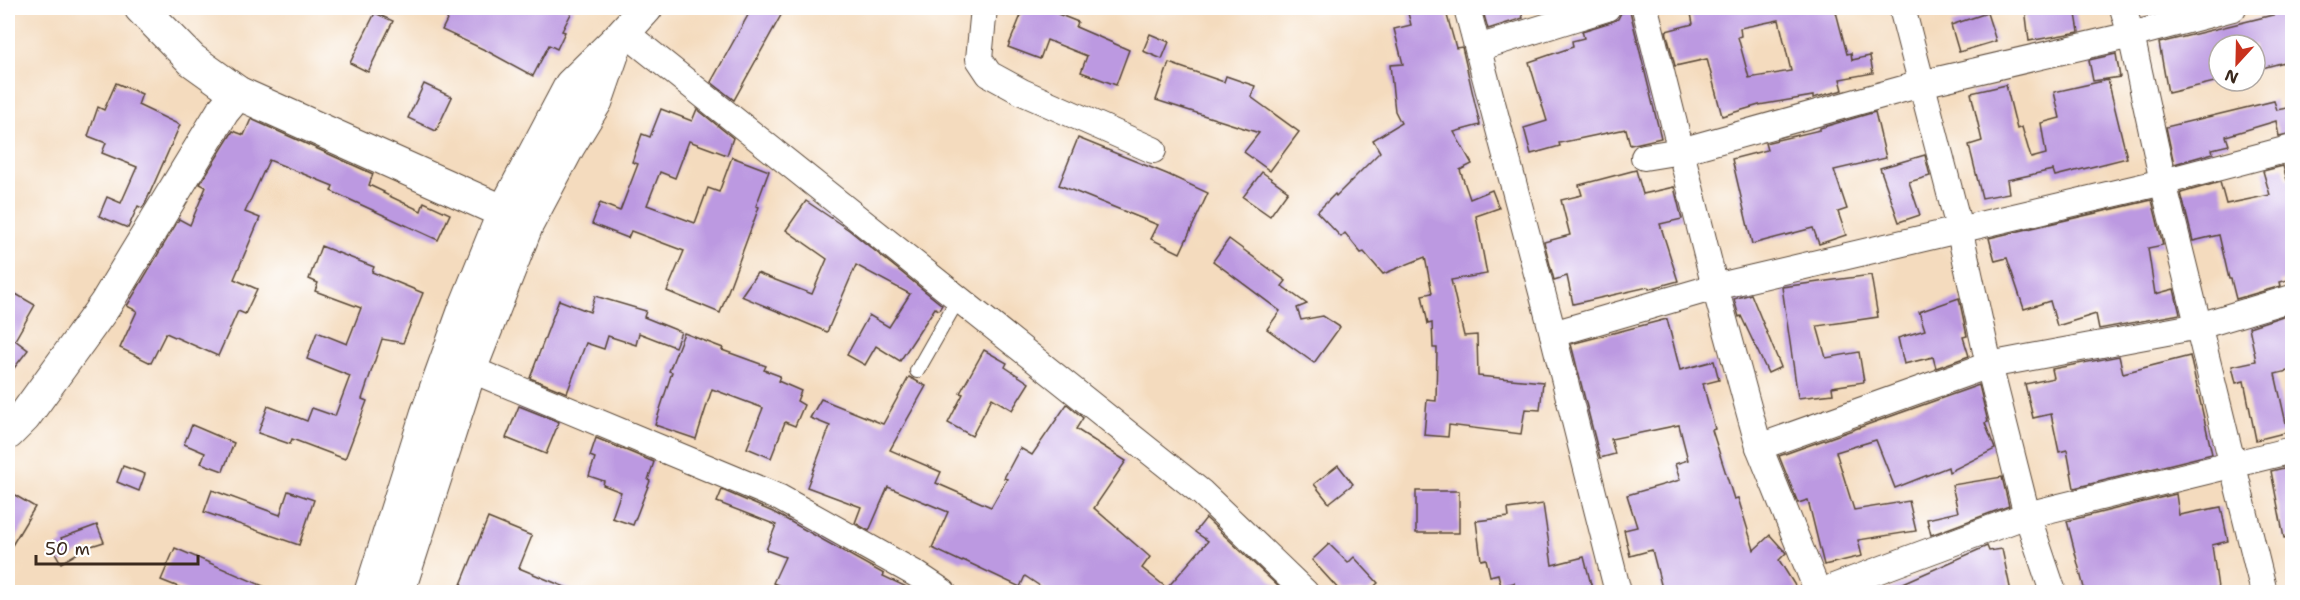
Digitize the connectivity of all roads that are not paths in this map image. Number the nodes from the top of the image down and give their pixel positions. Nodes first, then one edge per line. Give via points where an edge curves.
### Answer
1 (141, 8) edge
2 (646, 8) edge
3 (984, 8) edge
4 (1467, 8) edge
5 (1607, 8) edge
6 (1645, 8) edge
7 (1902, 8) edge
8 (2123, 8) edge
9 (2233, 8) edge
10 (2131, 35) junction
11 (620, 36) junction
12 (1478, 48) junction
13 (1921, 84) junction
14 (238, 93) junction
15 (2292, 148) edge
16 (1153, 150) dead end
17 (1681, 151) junction
18 (1644, 157) dead end
19 (2163, 182) junction
20 (504, 212) junction
21 (1959, 228) junction
22 (1715, 287) junction
23 (2292, 298) edge
24 (958, 299) junction
25 (2199, 326) junction
26 (1553, 334) junction
27 (1989, 365) junction
28 (470, 369) junction
29 (917, 371) dead end
30 (8, 433) edge
31 (1759, 447) junction
32 (2292, 450) edge
33 (2232, 466) junction
34 (2027, 515) junction
35 (371, 592) edge
36 (398, 592) edge
37 (943, 592) edge
38 (1305, 592) edge
39 (1618, 592) edge
40 (1819, 592) edge
41 (2053, 592) edge
42 (2264, 592) edge

1 - 14 main road via 192,60
2 - 11 main road
3 - 16 street via 979,59 989,74
4 - 12 street
5 - 12 street
6 - 17 street
7 - 13 street
8 - 10 street
9 - 10 street
10 - 13 street
10 - 19 street
11 - 20 main road via 571,85
11 - 24 street
11 - 28 main road via 597,101 527,224
12 - 26 street
13 - 17 street
13 - 21 street
14 - 20 main road
14 - 30 main road via 223,111 105,305 24,417
15 - 19 street
17 - 18 street
17 - 22 street
19 - 21 street
19 - 25 street
20 - 35 main road via 427,414
21 - 22 street
21 - 27 street
22 - 26 street
22 - 31 street
23 - 25 street
24 - 29 lane
24 - 38 street via 1202,494
25 - 27 street
25 - 33 street
26 - 39 street
27 - 31 street
27 - 34 street
28 - 36 main road
28 - 37 street via 780,498
31 - 40 street
32 - 33 street
33 - 34 street
33 - 42 street
34 - 40 street
34 - 41 street

